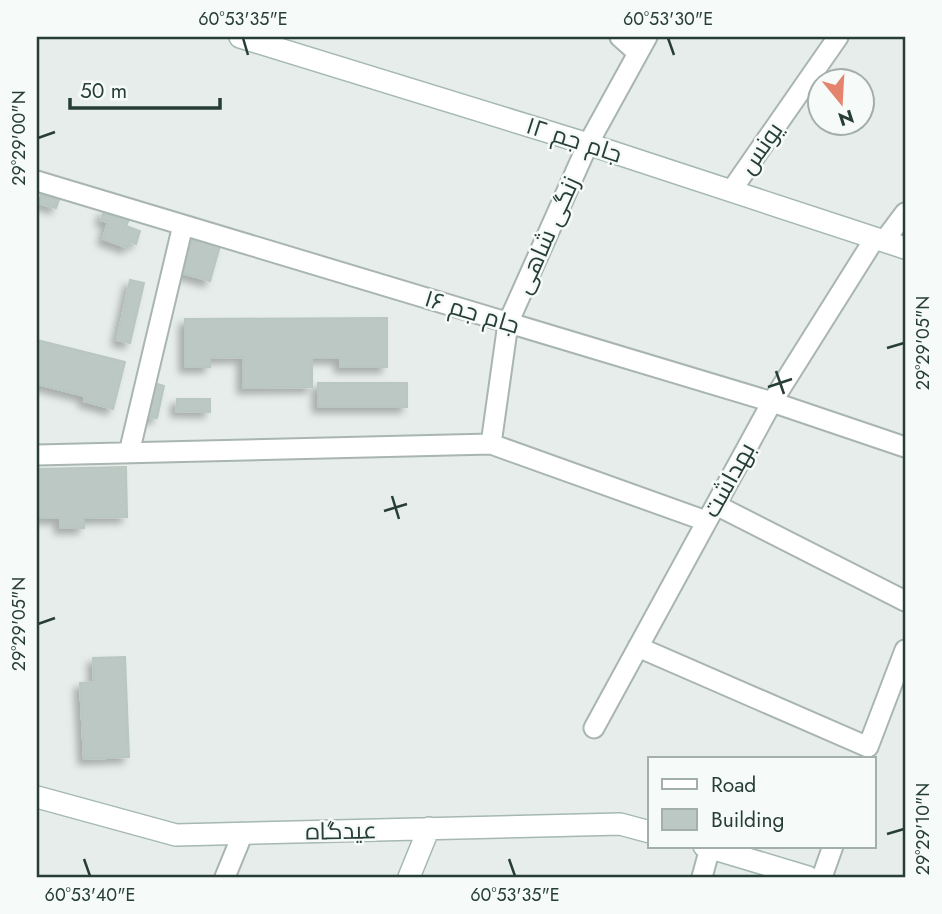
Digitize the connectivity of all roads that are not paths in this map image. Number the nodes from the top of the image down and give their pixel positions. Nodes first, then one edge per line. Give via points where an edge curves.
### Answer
1 (240, 37) edge
2 (620, 37) edge
3 (838, 37) edge
4 (642, 45) edge
5 (588, 144) junction
6 (37, 181) edge
7 (731, 191) junction
8 (905, 214) edge
9 (183, 225) junction
10 (879, 240) junction
11 (905, 248) edge
12 (508, 323) junction
13 (772, 402) junction
14 (491, 444) junction
15 (905, 447) edge
16 (129, 453) junction
17 (37, 454) edge
18 (711, 513) junction
19 (905, 601) edge
20 (638, 647) junction
21 (905, 650) edge
22 (594, 727) dead end
23 (866, 753) edge
24 (38, 800) edge
25 (429, 828) junction
26 (648, 831) edge
27 (243, 833) junction
28 (707, 848) edge
29 (710, 848) edge
30 (832, 848) edge
31 (225, 877) edge
32 (409, 877) edge
33 (702, 877) edge
34 (808, 877) edge
35 (822, 877) edge

1 - 5 street, جام جم ۱۲
2 - 4 street
3 - 7 street, یونس
4 - 5 street, زنگی شاهی
5 - 7 street, جام جم ۱۲
5 - 12 street, زنگی شاهی
6 - 9 street, جام جم ۱۶
7 - 10 street, جام جم ۱۲
8 - 10 street
9 - 12 street, جام جم ۱۶
9 - 16 street
10 - 11 street, جام جم ۱۲
10 - 13 street, بهداشت
12 - 13 street, جام جم ۱۶
12 - 14 street, زنگی شاهی
13 - 15 street, جام جم ۱۶
13 - 18 street, بهداشت
14 - 16 street
14 - 18 street
16 - 17 street
18 - 19 street
18 - 20 street, بهداشت
20 - 22 street, بهداشت
20 - 23 street
21 - 23 street
24 - 27 street, عیدگاه via 176,835
25 - 26 street, عیدگاه via 620,824
25 - 27 street, عیدگاه
25 - 32 street
27 - 31 street
28 - 33 street
29 - 34 street
30 - 35 street

